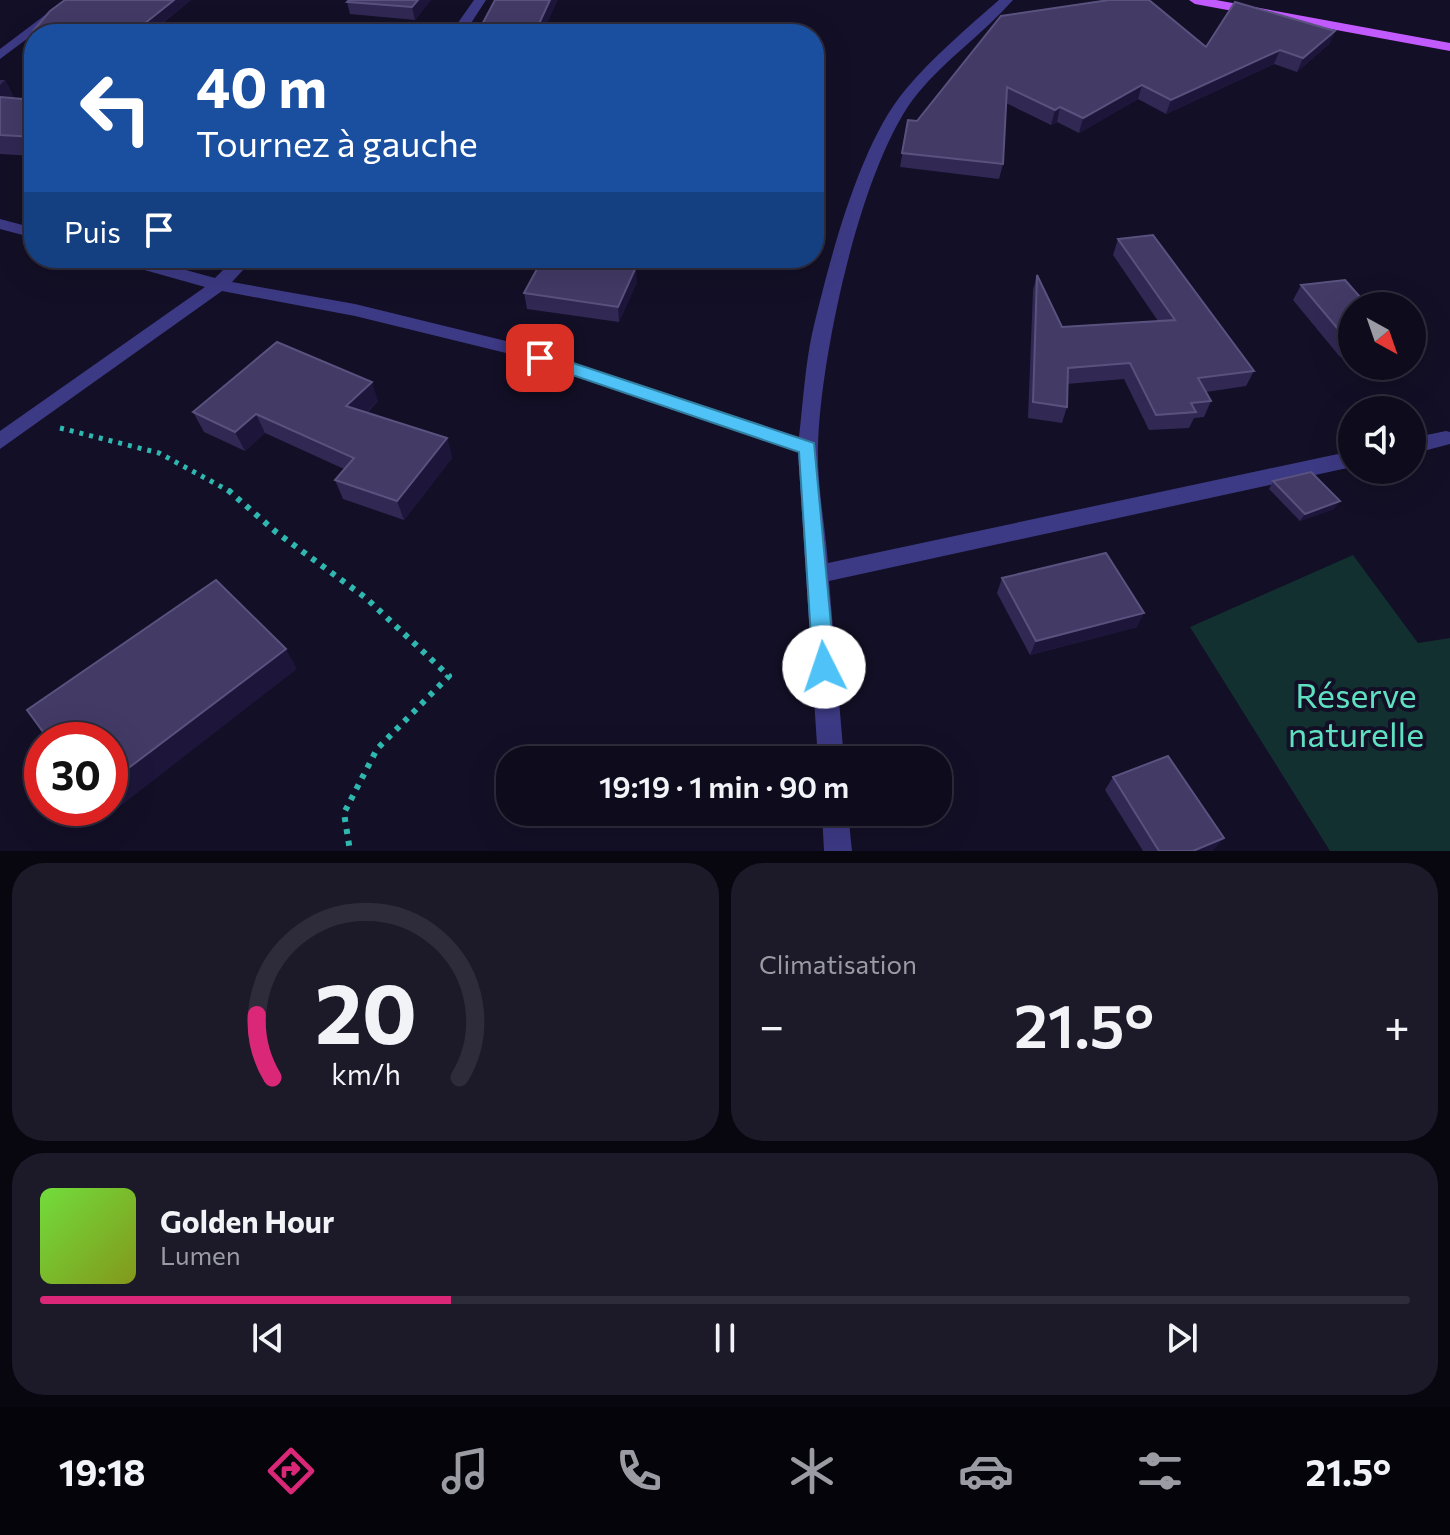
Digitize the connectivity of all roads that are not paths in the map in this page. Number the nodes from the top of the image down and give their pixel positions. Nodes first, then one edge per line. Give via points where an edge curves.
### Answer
1 (73, 0) edge
2 (480, 0) edge
3 (1007, 0) edge
4 (1195, 0) edge
5 (41, 24) edge
6 (464, 24) edge
7 (24, 37) edge
8 (1450, 47) edge
9 (0, 55) edge
10 (0, 224) edge
11 (24, 230) edge
12 (158, 268) edge
13 (235, 268) edge
14 (219, 285) junction
15 (1446, 438) dead end
16 (0, 441) edge
17 (1426, 443) edge
18 (808, 448) junction
19 (1338, 462) edge
20 (818, 574) junction
21 (830, 746) edge
22 (836, 826) edge
23 (838, 851) edge

1 - 5 street
2 - 6 street
3 - 18 street via 910,93 876,151 821,336
4 - 8 main road
7 - 9 street
10 - 11 street
12 - 14 street
13 - 14 street
14 - 16 street
14 - 18 street via 355,310 510,348
15 - 17 street
18 - 20 street
19 - 20 street
20 - 21 street
22 - 23 street

